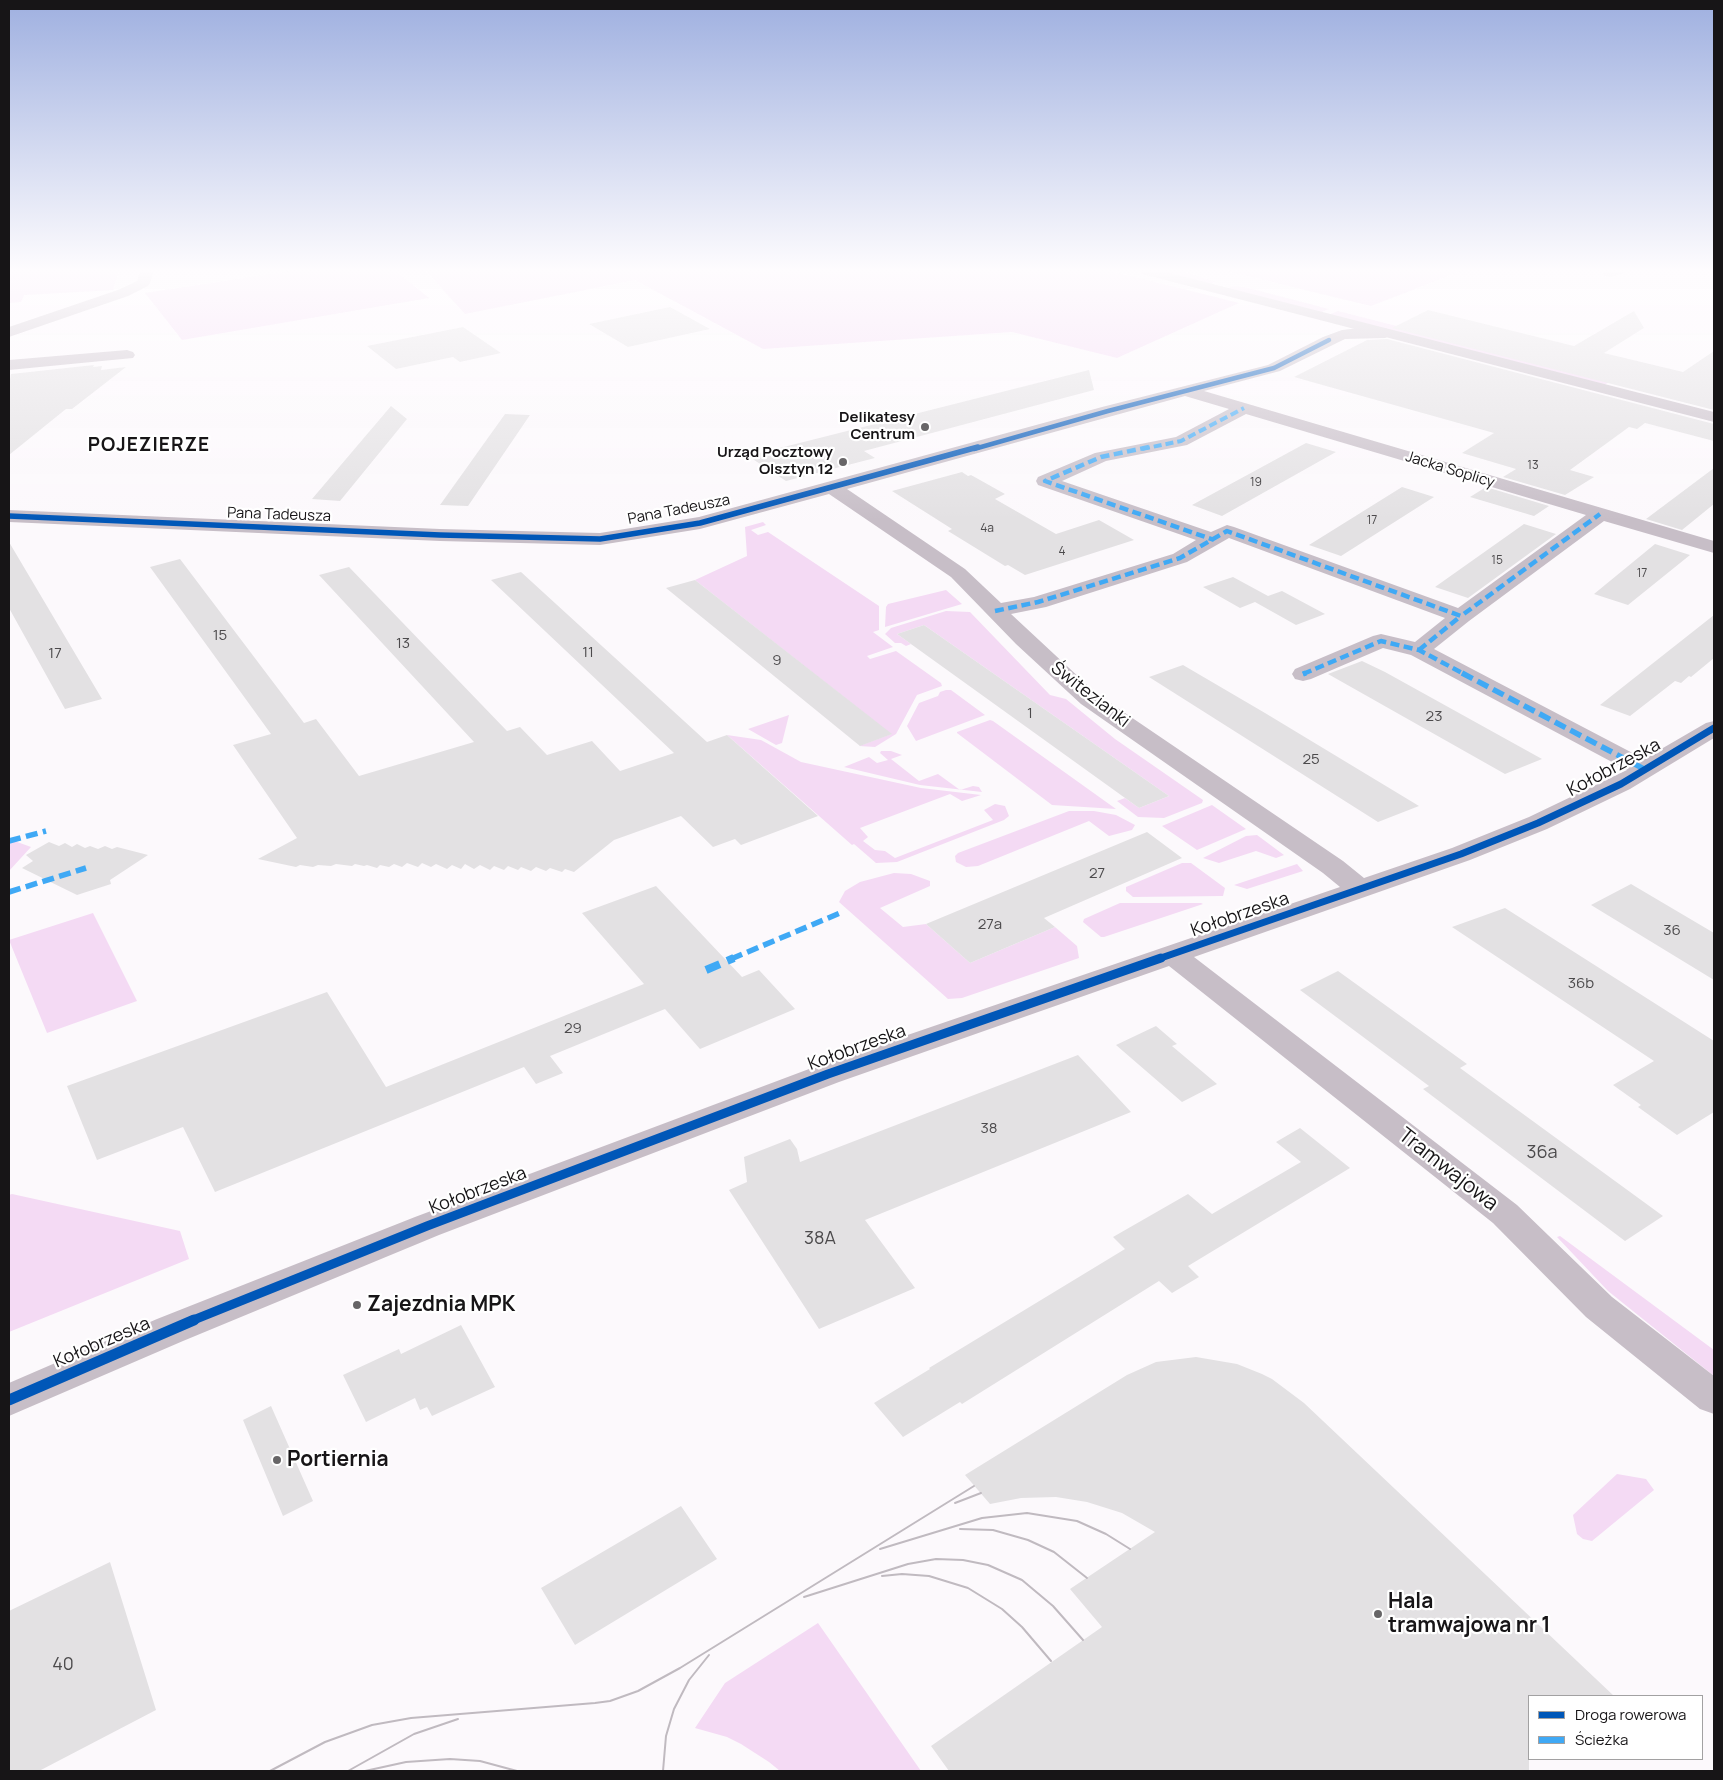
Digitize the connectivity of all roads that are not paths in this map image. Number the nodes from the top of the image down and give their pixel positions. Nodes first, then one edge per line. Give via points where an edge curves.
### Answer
1 (1301, 354) edge
2 (1468, 354) edge
3 (1521, 354) edge
4 (127, 355) dead end
5 (9, 365) edge
6 (1644, 385) junction
7 (1186, 391) junction
8 (1628, 395) junction
9 (1714, 402) edge
10 (1244, 408) junction
11 (1714, 417) edge
12 (831, 487) junction
13 (1600, 514) junction
14 (9, 516) edge
15 (1214, 540) junction
16 (1714, 548) edge
17 (995, 611) junction
18 (1462, 616) junction
19 (1419, 650) junction
20 (1303, 674) dead end
21 (1714, 728) edge
22 (1646, 770) junction
23 (1360, 890) junction
24 (1172, 954) junction
25 (1714, 1398) edge
26 (9, 1400) edge

1 - 7 street, Pana Tadeusza via 1274,368
2 - 8 street
3 - 6 street
4 - 5 street
6 - 8 street
6 - 9 street
7 - 10 street, Jacka Soplicy
7 - 12 street, Pana Tadeusza
8 - 11 street
10 - 13 street, Jacka Soplicy
10 - 15 street via 1182,441 1101,457 1045,481
12 - 14 street, Pana Tadeusza via 700,523 600,539 430,535
12 - 17 street, Świtezianki via 958,573
13 - 16 street, Jacka Soplicy
13 - 18 street
15 - 17 street via 1180,558 1038,602
15 - 18 street via 1227,531
17 - 23 street, Świtezianki via 1089,699 1333,867
18 - 19 street
19 - 20 street via 1381,641
19 - 22 street
21 - 22 street, Kołobrzeska
22 - 23 street, Kołobrzeska via 1538,823
23 - 24 street, Kołobrzeska
24 - 25 street, Tramwajowa via 1505,1214 1599,1307
24 - 26 street, Kołobrzeska via 828,1074 427,1226 179,1326

